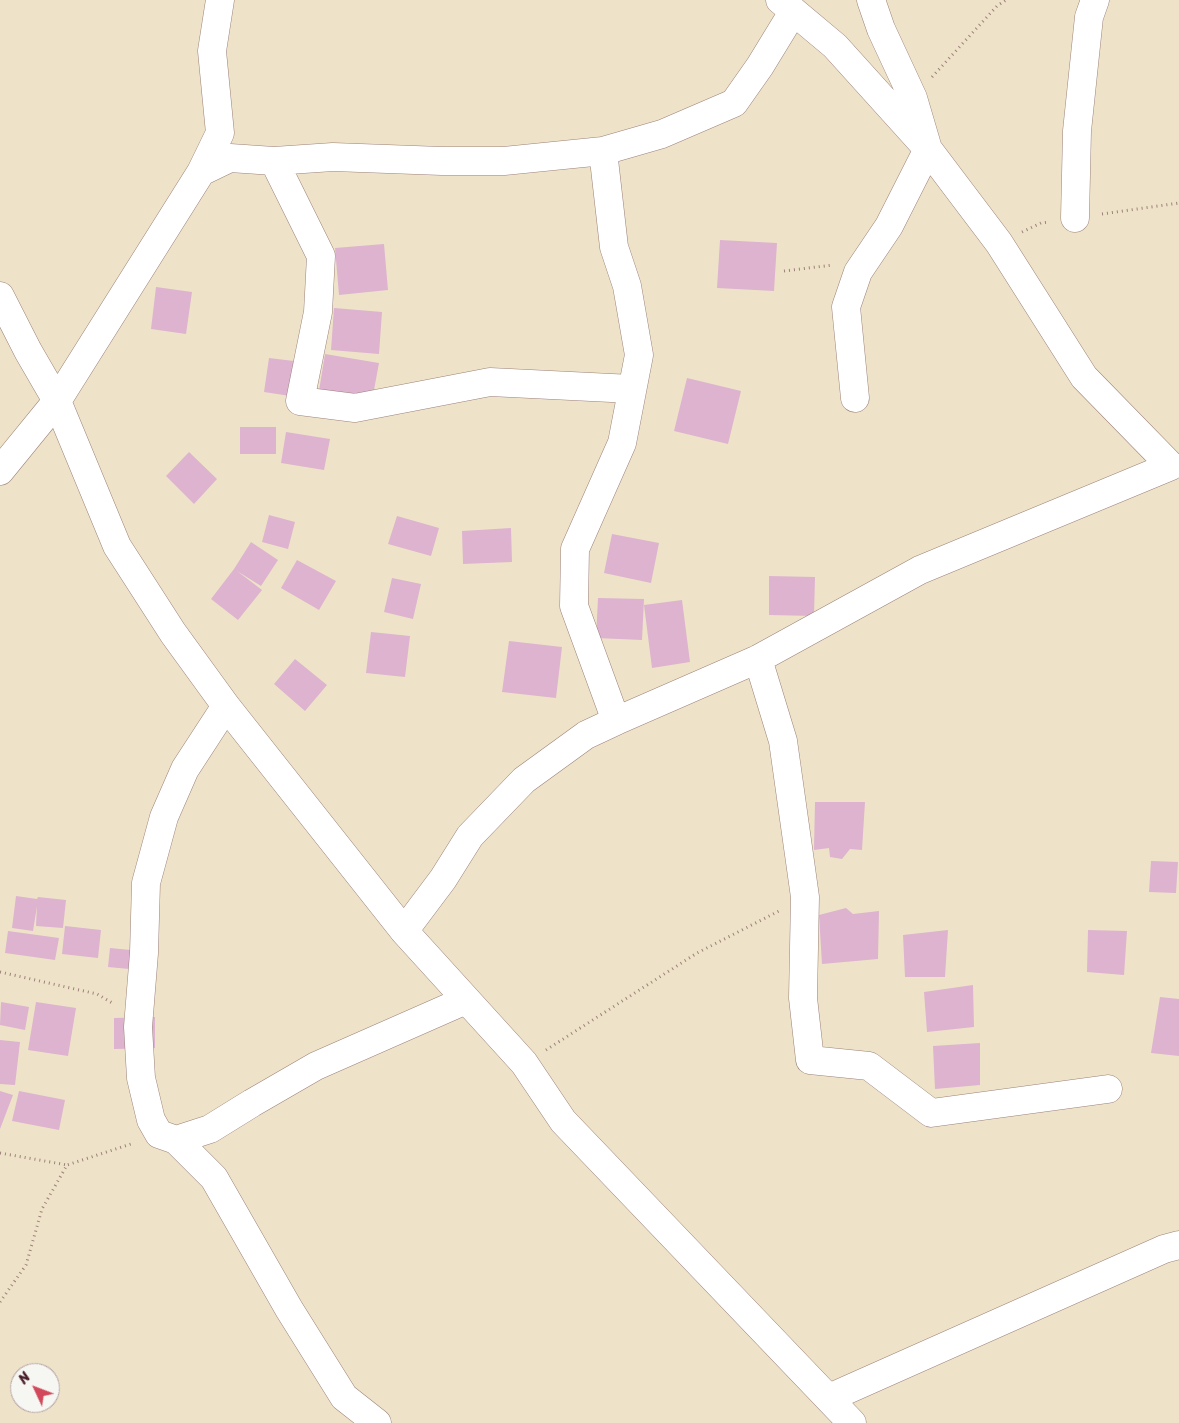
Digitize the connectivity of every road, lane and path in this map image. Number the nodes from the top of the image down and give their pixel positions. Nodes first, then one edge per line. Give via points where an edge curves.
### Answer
1 (220, 0) edge
2 (871, 0) edge
3 (1006, 0) edge
4 (1095, 0) edge
5 (786, 6) edge
6 (913, 98) junction
7 (928, 149) junction
8 (603, 151) junction
9 (274, 161) junction
10 (201, 172) junction
11 (1075, 218) dead end
12 (870, 255) junction
13 (784, 271) dead end
14 (0, 296) edge
15 (632, 389) junction
16 (855, 398) dead end
17 (57, 401) junction
18 (1175, 465) edge
19 (0, 471) edge
20 (758, 659) junction
21 (226, 706) junction
22 (616, 721) junction
23 (805, 897) junction
24 (404, 932) junction
25 (0, 972) edge
26 (466, 1000) junction
27 (138, 1026) junction
28 (524, 1063) junction
29 (1108, 1089) dead end
30 (168, 1137) junction
31 (0, 1153) edge
32 (67, 1165) junction
33 (1179, 1244) edge
34 (0, 1302) edge
35 (830, 1398) junction
36 (378, 1423) edge
37 (852, 1423) edge

1 - 10 street via 212,50 220,133
2 - 6 street via 880,29
3 - 6 path
4 - 11 street via 1088,18 1077,131
5 - 7 street via 835,46
5 - 8 street via 760,66 734,103 662,134
6 - 7 street
7 - 12 street via 889,226
7 - 18 street via 999,243 1084,377
8 - 9 street via 504,161 333,157
8 - 15 street via 614,247 627,286 639,355
9 - 10 street via 230,158
9 - 15 street via 321,256 318,312 300,402 355,408 490,382
10 - 17 street
12 - 13 path via 838,264
12 - 16 street via 858,272 846,307
14 - 17 street
15 - 22 street via 622,443 576,549 574,606
17 - 19 street
17 - 21 street via 117,546 173,633
18 - 20 street via 920,570
20 - 22 street
20 - 23 street via 783,741
21 - 24 street
21 - 27 street via 185,769 164,817 146,883
22 - 24 street via 586,735 524,780 470,836
23 - 28 path via 697,953
23 - 29 street via 803,998 810,1060 869,1066 931,1113
24 - 26 street
25 - 27 path via 98,994
26 - 28 street
26 - 30 street via 316,1066 210,1129
27 - 30 street via 141,1078 151,1120
28 - 35 street via 563,1121
30 - 32 path
30 - 36 street via 214,1178 344,1397
31 - 32 path
32 - 34 path via 42,1209 26,1265
33 - 35 street
35 - 37 street

